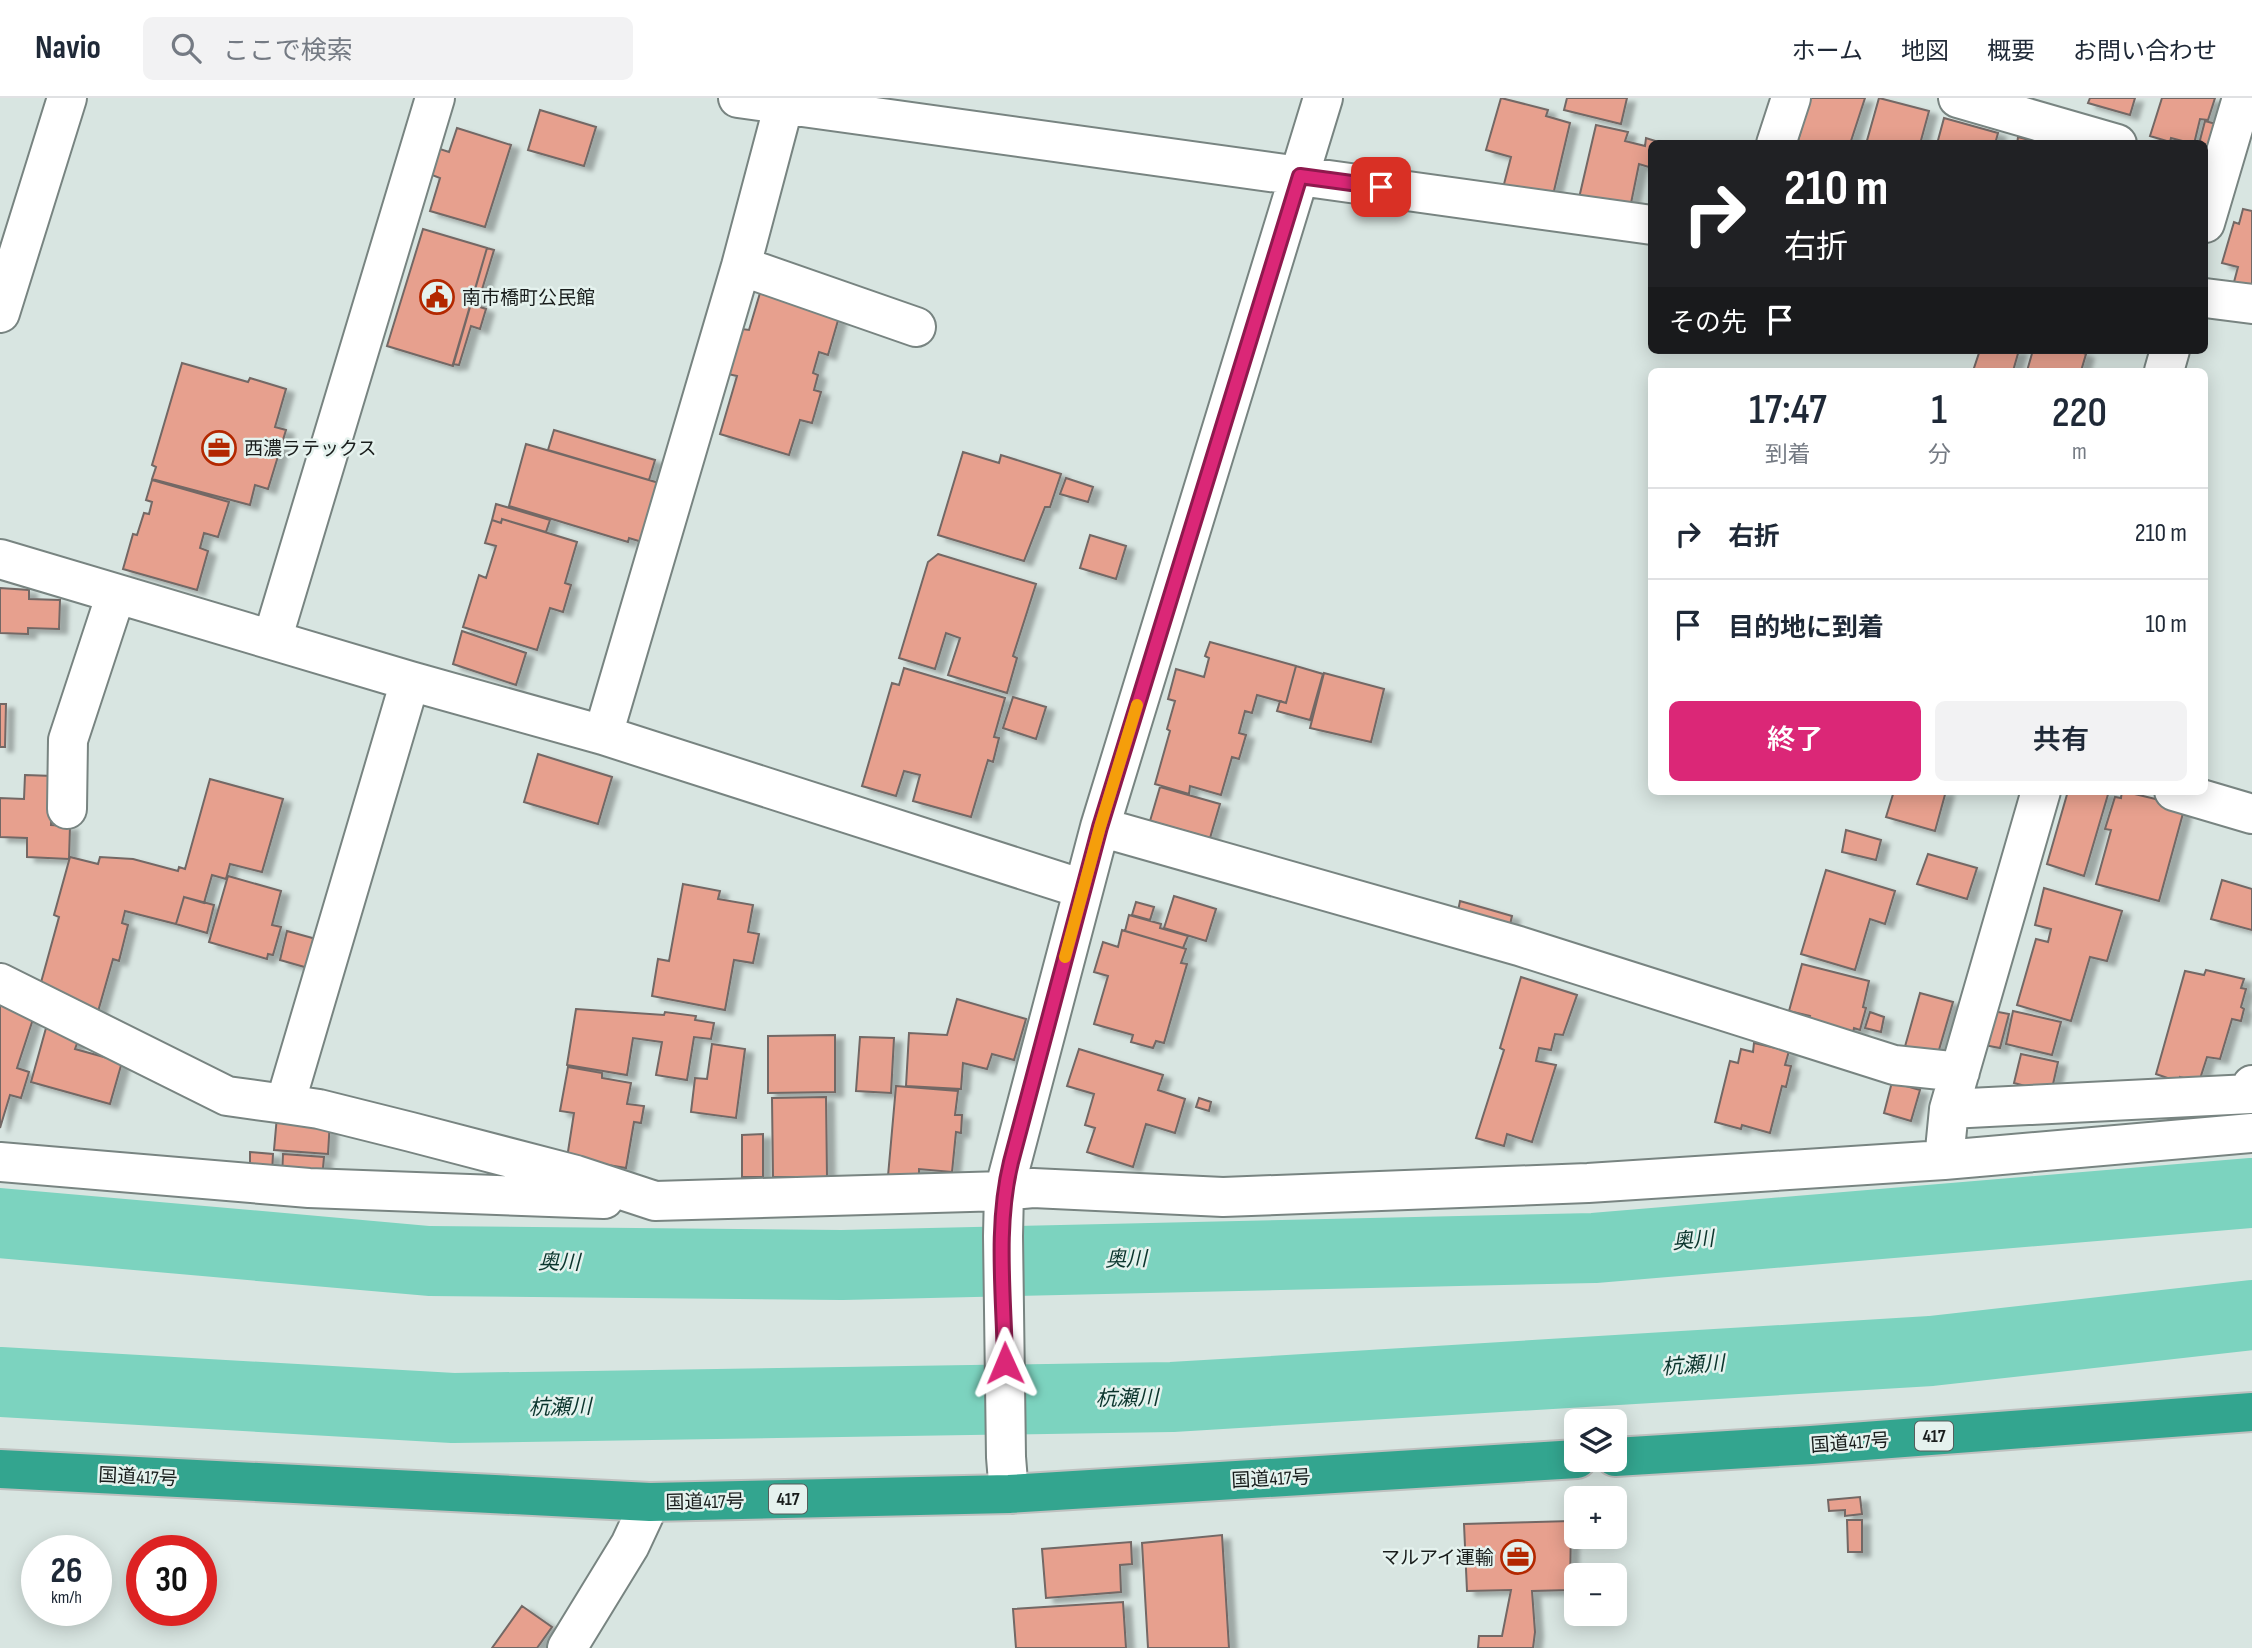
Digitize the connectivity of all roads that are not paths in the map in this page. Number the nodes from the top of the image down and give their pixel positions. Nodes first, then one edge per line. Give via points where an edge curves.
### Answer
1 (67, 98) edge
2 (435, 98) edge
3 (737, 98) edge
4 (1322, 98) edge
5 (1791, 98) edge
6 (1958, 98) edge
7 (2242, 98) edge
8 (784, 104) junction
9 (1777, 140) edge
10 (2103, 140) edge
11 (2212, 171) edge
12 (1300, 176) junction
13 (2208, 201) edge
14 (1648, 224) edge
15 (741, 266) junction
16 (2208, 298) edge
17 (2252, 304) edge
18 (0, 313) edge
19 (916, 327) dead end
20 (0, 559) edge
21 (116, 594) junction
22 (272, 640) junction
23 (410, 681) junction
24 (603, 735) junction
25 (2040, 795) edge
26 (2188, 795) edge
27 (67, 808) dead end
28 (2252, 814) edge
29 (1100, 827) junction
30 (1083, 890) junction
31 (0, 983) edge
32 (1960, 1072) junction
33 (2252, 1086) edge
34 (285, 1104) junction
35 (1949, 1109) junction
36 (2252, 1133) edge
37 (1944, 1160) junction
38 (0, 1162) edge
39 (1004, 1191) junction
40 (655, 1201) junction
41 (2252, 1412) edge
42 (1627, 1456) edge
43 (1564, 1459) edge
44 (0, 1469) edge
45 (1007, 1475) junction
46 (650, 1502) junction
47 (567, 1648) edge

1 - 18 street
2 - 22 street
3 - 8 street
4 - 12 street
5 - 9 street
6 - 10 street
7 - 11 street
8 - 12 street
8 - 15 street
11 - 13 street
12 - 14 street
12 - 29 street
15 - 19 street
15 - 24 street
16 - 17 street
20 - 21 street
21 - 22 street
21 - 27 street via 68,740
22 - 23 street
23 - 24 street
23 - 34 street
24 - 30 street
25 - 32 street
26 - 28 street
29 - 30 street
29 - 32 street via 1519,946 1894,1065
30 - 39 street
31 - 34 street via 227,1096
32 - 35 street
33 - 35 street via 2250,1094
34 - 40 street via 424,1135
35 - 37 street
36 - 37 street
37 - 39 street via 1588,1183 1223,1197 1033,1188
38 - 40 street via 309,1188
39 - 40 street
39 - 45 street
41 - 42 highway, 国道417号 / 417
43 - 45 highway, 国道417号 / 417
44 - 46 highway, 国道417号 / 417
45 - 46 highway, 国道417号 / 417
46 - 47 street via 630,1545

